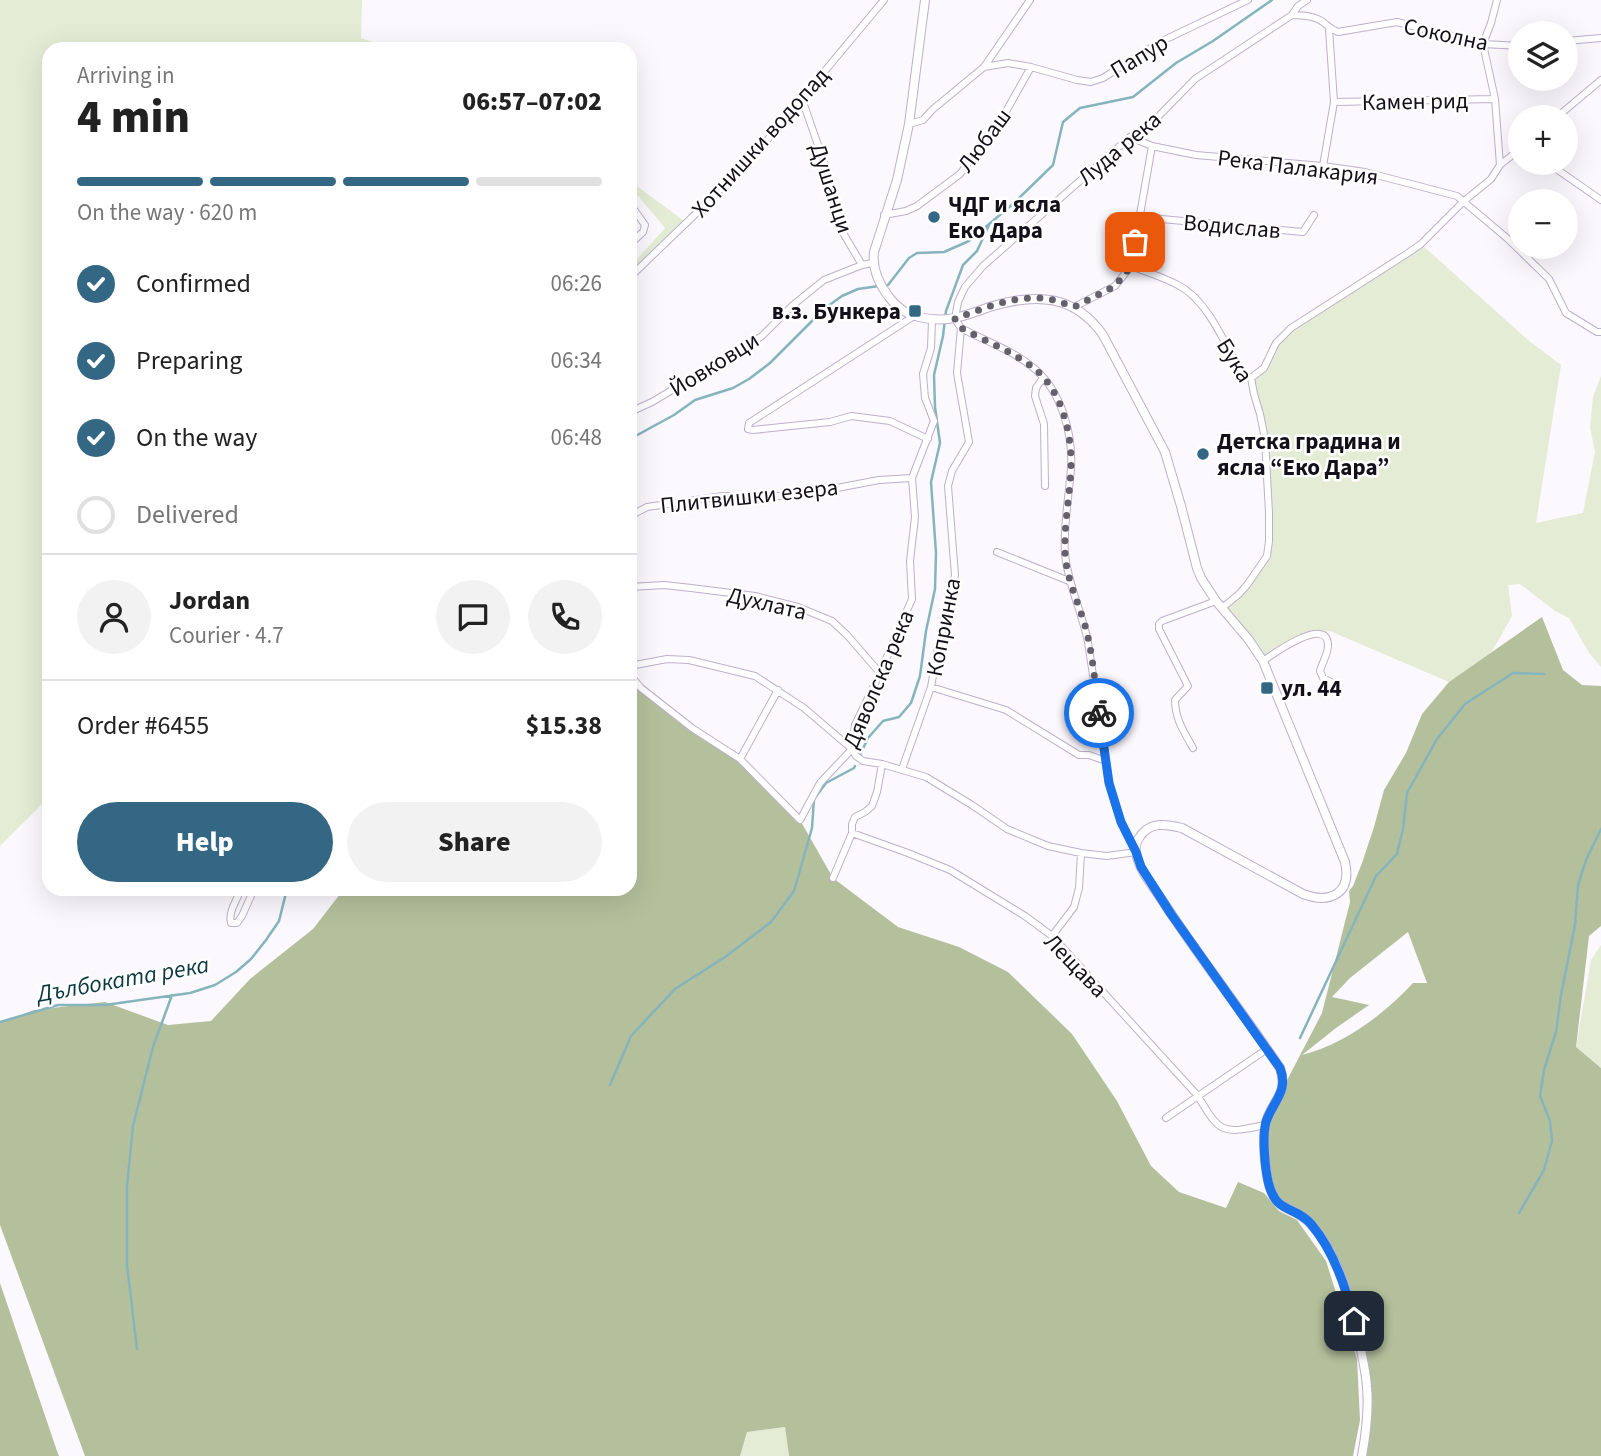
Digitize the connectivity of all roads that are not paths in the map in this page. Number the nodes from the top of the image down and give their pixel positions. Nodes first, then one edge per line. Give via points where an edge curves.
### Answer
1 (884, 0) edge
2 (925, 0) edge
3 (1030, 0) edge
4 (1248, 0) edge
5 (1307, 0) edge
6 (1497, 0) edge
7 (1292, 16) junction
8 (1329, 29) junction
9 (1601, 38) edge
10 (1578, 40) edge
11 (1483, 44) junction
12 (1508, 45) edge
13 (984, 66) junction
14 (1031, 67) junction
15 (1601, 80) edge
16 (802, 99) junction
17 (1495, 99) junction
18 (1334, 102) junction
19 (1571, 105) edge
20 (909, 124) junction
21 (1130, 137) junction
22 (1152, 146) junction
23 (1508, 159) edge
24 (1500, 165) junction
25 (1322, 166) junction
26 (1565, 175) edge
27 (1601, 200) edge
28 (1463, 202) junction
29 (637, 214) edge
30 (884, 215) junction
31 (1314, 215) dead end
32 (1140, 217) junction
33 (637, 238) edge
34 (873, 263) junction
35 (862, 265) junction
36 (1131, 266) junction
37 (637, 270) edge
38 (1074, 307) junction
39 (914, 316) junction
40 (955, 319) junction
41 (932, 320) junction
42 (961, 328) junction
43 (1601, 332) edge
44 (1043, 378) junction
45 (1251, 378) junction
46 (637, 409) edge
47 (928, 439) junction
48 (912, 478) junction
49 (1045, 486) dead end
50 (637, 512) edge
51 (997, 552) dead end
52 (1069, 581) junction
53 (637, 587) edge
54 (1216, 601) junction
55 (1222, 608) junction
56 (1263, 661) junction
57 (637, 665) edge
58 (880, 673) junction
59 (637, 683) edge
60 (1333, 683) dead end
61 (931, 687) junction
62 (778, 690) junction
63 (852, 748) junction
64 (1194, 748) dead end
65 (740, 759) junction
66 (1106, 761) junction
67 (882, 764) junction
68 (902, 769) junction
69 (852, 833) junction
70 (1136, 852) junction
71 (1081, 853) junction
72 (833, 878) dead end
73 (238, 896) edge
74 (251, 896) edge
75 (1052, 936) junction
76 (1267, 1049) junction
77 (1198, 1096) junction
78 (1166, 1118) dead end
79 (1265, 1125) junction
80 (1362, 1456) edge

1 - 16 street, Хотнишки водопад
2 - 20 street
3 - 13 street
4 - 14 street, Папур via 1160,42 1091,82
5 - 7 street, Луда река
6 - 11 street
7 - 8 street, Соколна via 1322,21
7 - 21 street, Луда река via 1195,79 1151,124
8 - 11 street, Соколна via 1338,32 1397,22
8 - 18 street
9 - 10 street
11 - 12 street, Соколна
11 - 17 street
13 - 14 street, Папур via 1008,63
13 - 20 street via 923,120
14 - 30 street, Любаш via 1000,122 960,174 917,206
15 - 19 street
16 - 35 street, Душанци via 826,168 839,226
16 - 37 street, Хотнишки водопад via 763,145
17 - 18 street, Камен рид
17 - 24 street
18 - 25 street
20 - 30 street
21 - 22 street, Река Палакария
21 - 40 street, Луда река via 983,266 965,288
22 - 25 street, Река Палакария via 1196,155
22 - 32 street
23 - 24 street
24 - 28 street via 1491,179
25 - 28 street, Река Палакария via 1365,172 1457,196
26 - 27 street
28 - 43 street, Река Палакария via 1549,279 1566,313
28 - 45 street via 1421,244 1291,328 1276,343 1264,368
29 - 33 street via 645,225
30 - 34 street
31 - 32 street, Водислав via 1303,232
32 - 36 street
34 - 35 street
34 - 39 street via 894,304
35 - 46 street, Йовковци via 824,279 762,335
36 - 38 street via 1115,286
36 - 45 street, Бука via 1192,295 1206,310 1242,375
38 - 40 street via 1040,298 1020,300
38 - 54 street via 1103,335 1158,437 1197,568
39 - 41 street
39 - 47 street via 749,423 748,429 850,416 890,421
40 - 41 street
40 - 42 street
41 - 47 street, Дяволска река via 931,348 923,374 925,398 934,421
42 - 44 street via 1019,358
42 - 61 street, Копринка via 957,373 969,442 947,486 955,575
44 - 49 street via 1035,396 1044,424
44 - 52 street via 1056,398 1070,440 1065,551
45 - 55 street, Бука via 1265,439 1269,541 1267,556 1247,585
47 - 48 street, Дяволска река
48 - 50 street, Плитвишки езера via 795,496 723,496
48 - 58 street, Дяволска река via 912,599
51 - 52 street
52 - 66 street via 1088,642
53 - 58 street, Духлата via 678,586 798,607 832,621
54 - 55 street
54 - 64 street via 1159,624 1188,686 1175,700 1175,711
55 - 56 street
56 - 60 street via 1316,632 1328,641 1320,671
56 - 70 street via 1342,852 1347,871 1343,887 1333,896 1315,899 1171,825 1146,829
57 - 62 street via 689,660 755,676
58 - 63 street, Дяволска река via 855,726
59 - 65 street via 691,728
61 - 66 street via 1006,710 1079,755
61 - 68 street, Копринка
62 - 63 street
62 - 65 street
63 - 65 street, Дяволска река via 820,783 800,820
63 - 67 street via 863,761
66 - 70 street via 1121,822
67 - 68 street
67 - 69 street via 872,806 855,817
68 - 71 street via 926,776 1007,829 1048,846
69 - 72 street
69 - 75 street, Лещава via 950,870
70 - 71 street
70 - 76 street via 1171,914
71 - 75 street via 1074,907
73 - 74 street via 231,923 237,923
75 - 77 street, Лещава
76 - 77 street
76 - 79 street via 1280,1068 1283,1087
77 - 78 street
77 - 79 street, Лещава via 1221,1127 1235,1131
79 - 80 street via 1268,1181 1275,1199 1309,1221 1349,1296 1366,1371

